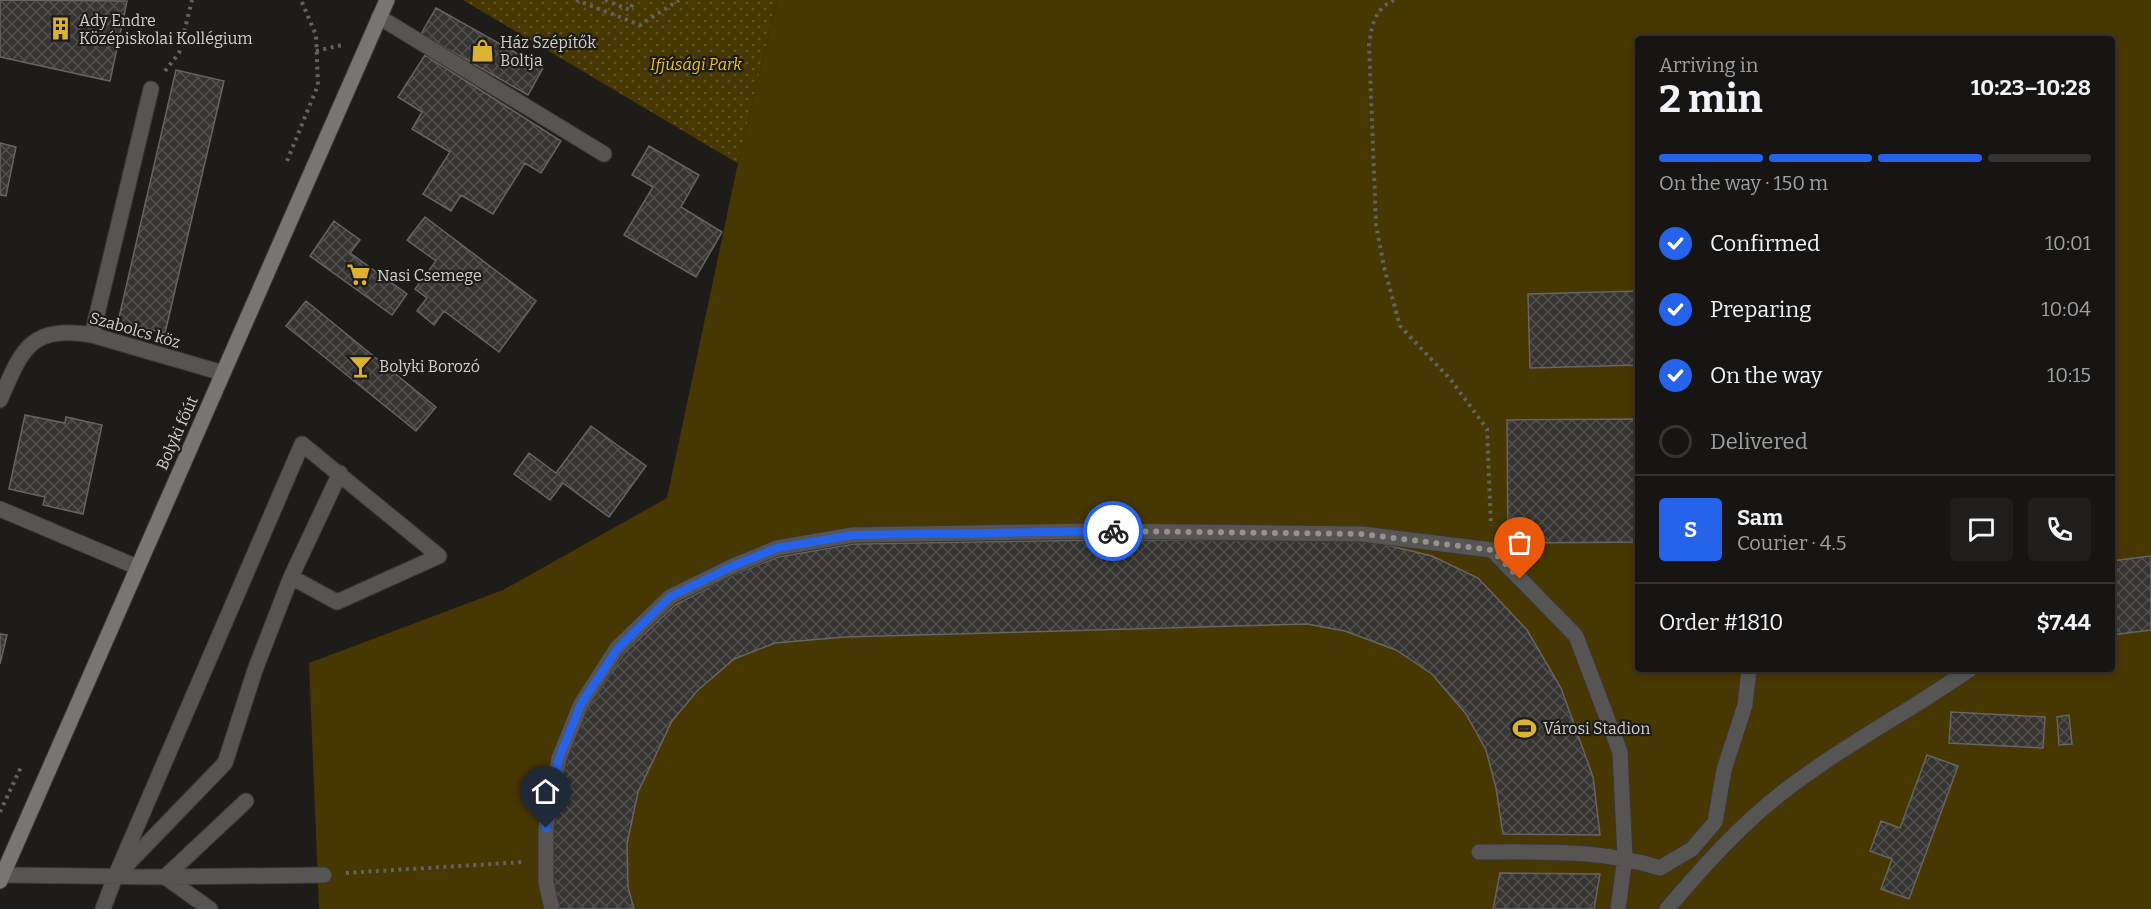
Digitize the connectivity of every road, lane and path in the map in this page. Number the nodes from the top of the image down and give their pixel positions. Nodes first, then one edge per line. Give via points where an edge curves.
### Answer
1 (192, 0) edge
2 (301, 0) edge
3 (387, 0) edge
4 (576, 0) edge
5 (605, 0) edge
6 (634, 0) edge
7 (679, 0) edge
8 (1394, 0) edge
9 (379, 18) junction
10 (344, 45) dead end
11 (179, 53) dead end
12 (151, 89) dead end
13 (604, 154) dead end
14 (92, 335) junction
15 (223, 373) junction
16 (0, 400) edge
17 (340, 473) junction
18 (0, 509) edge
19 (1492, 550) junction
20 (137, 567) junction
21 (291, 577) junction
22 (1749, 672) edge
23 (1966, 672) edge
24 (246, 801) dead end
25 (1479, 852) dead end
26 (1625, 857) junction
27 (546, 861) junction
28 (324, 875) joint
29 (115, 877) junction
30 (165, 877) junction
31 (1, 878) edge
32 (103, 909) edge
33 (210, 909) edge
34 (552, 909) edge
35 (1618, 909) edge
36 (1667, 909) edge

1 - 11 path
2 - 10 path via 316,35 316,51
3 - 9 main road, Bolyki főút
4 - 7 path via 639,26
5 - 6 path via 630,10
8 - 19 path via 1375,17 1369,44 1376,225 1400,326 1451,380 1487,429
9 - 13 lane
9 - 15 main road, Bolyki főút
12 - 14 lane
14 - 15 lane, Szabolcs köz
14 - 16 lane, Szabolcs köz via 71,331 38,339 21,352
15 - 20 main road, Bolyki főút
17 - 21 lane
17 - 21 lane via 439,556 337,602
17 - 29 lane via 302,444
18 - 20 lane
19 - 26 lane via 1576,636 1620,752
19 - 27 lane via 1362,534 1111,531 853,535 777,548 670,597 618,648 581,704 559,758 546,828
20 - 31 main road, Bolyki főút
21 - 29 lane via 225,763
22 - 26 lane via 1745,705 1724,770 1715,822 1692,849 1660,868
23 - 36 lane via 1862,736 1782,793 1718,850
24 - 30 lane
25 - 26 lane
26 - 35 lane
27 - 28 path
27 - 34 lane
28 - 30 lane
29 - 30 lane
29 - 31 lane
29 - 32 lane
30 - 33 lane

